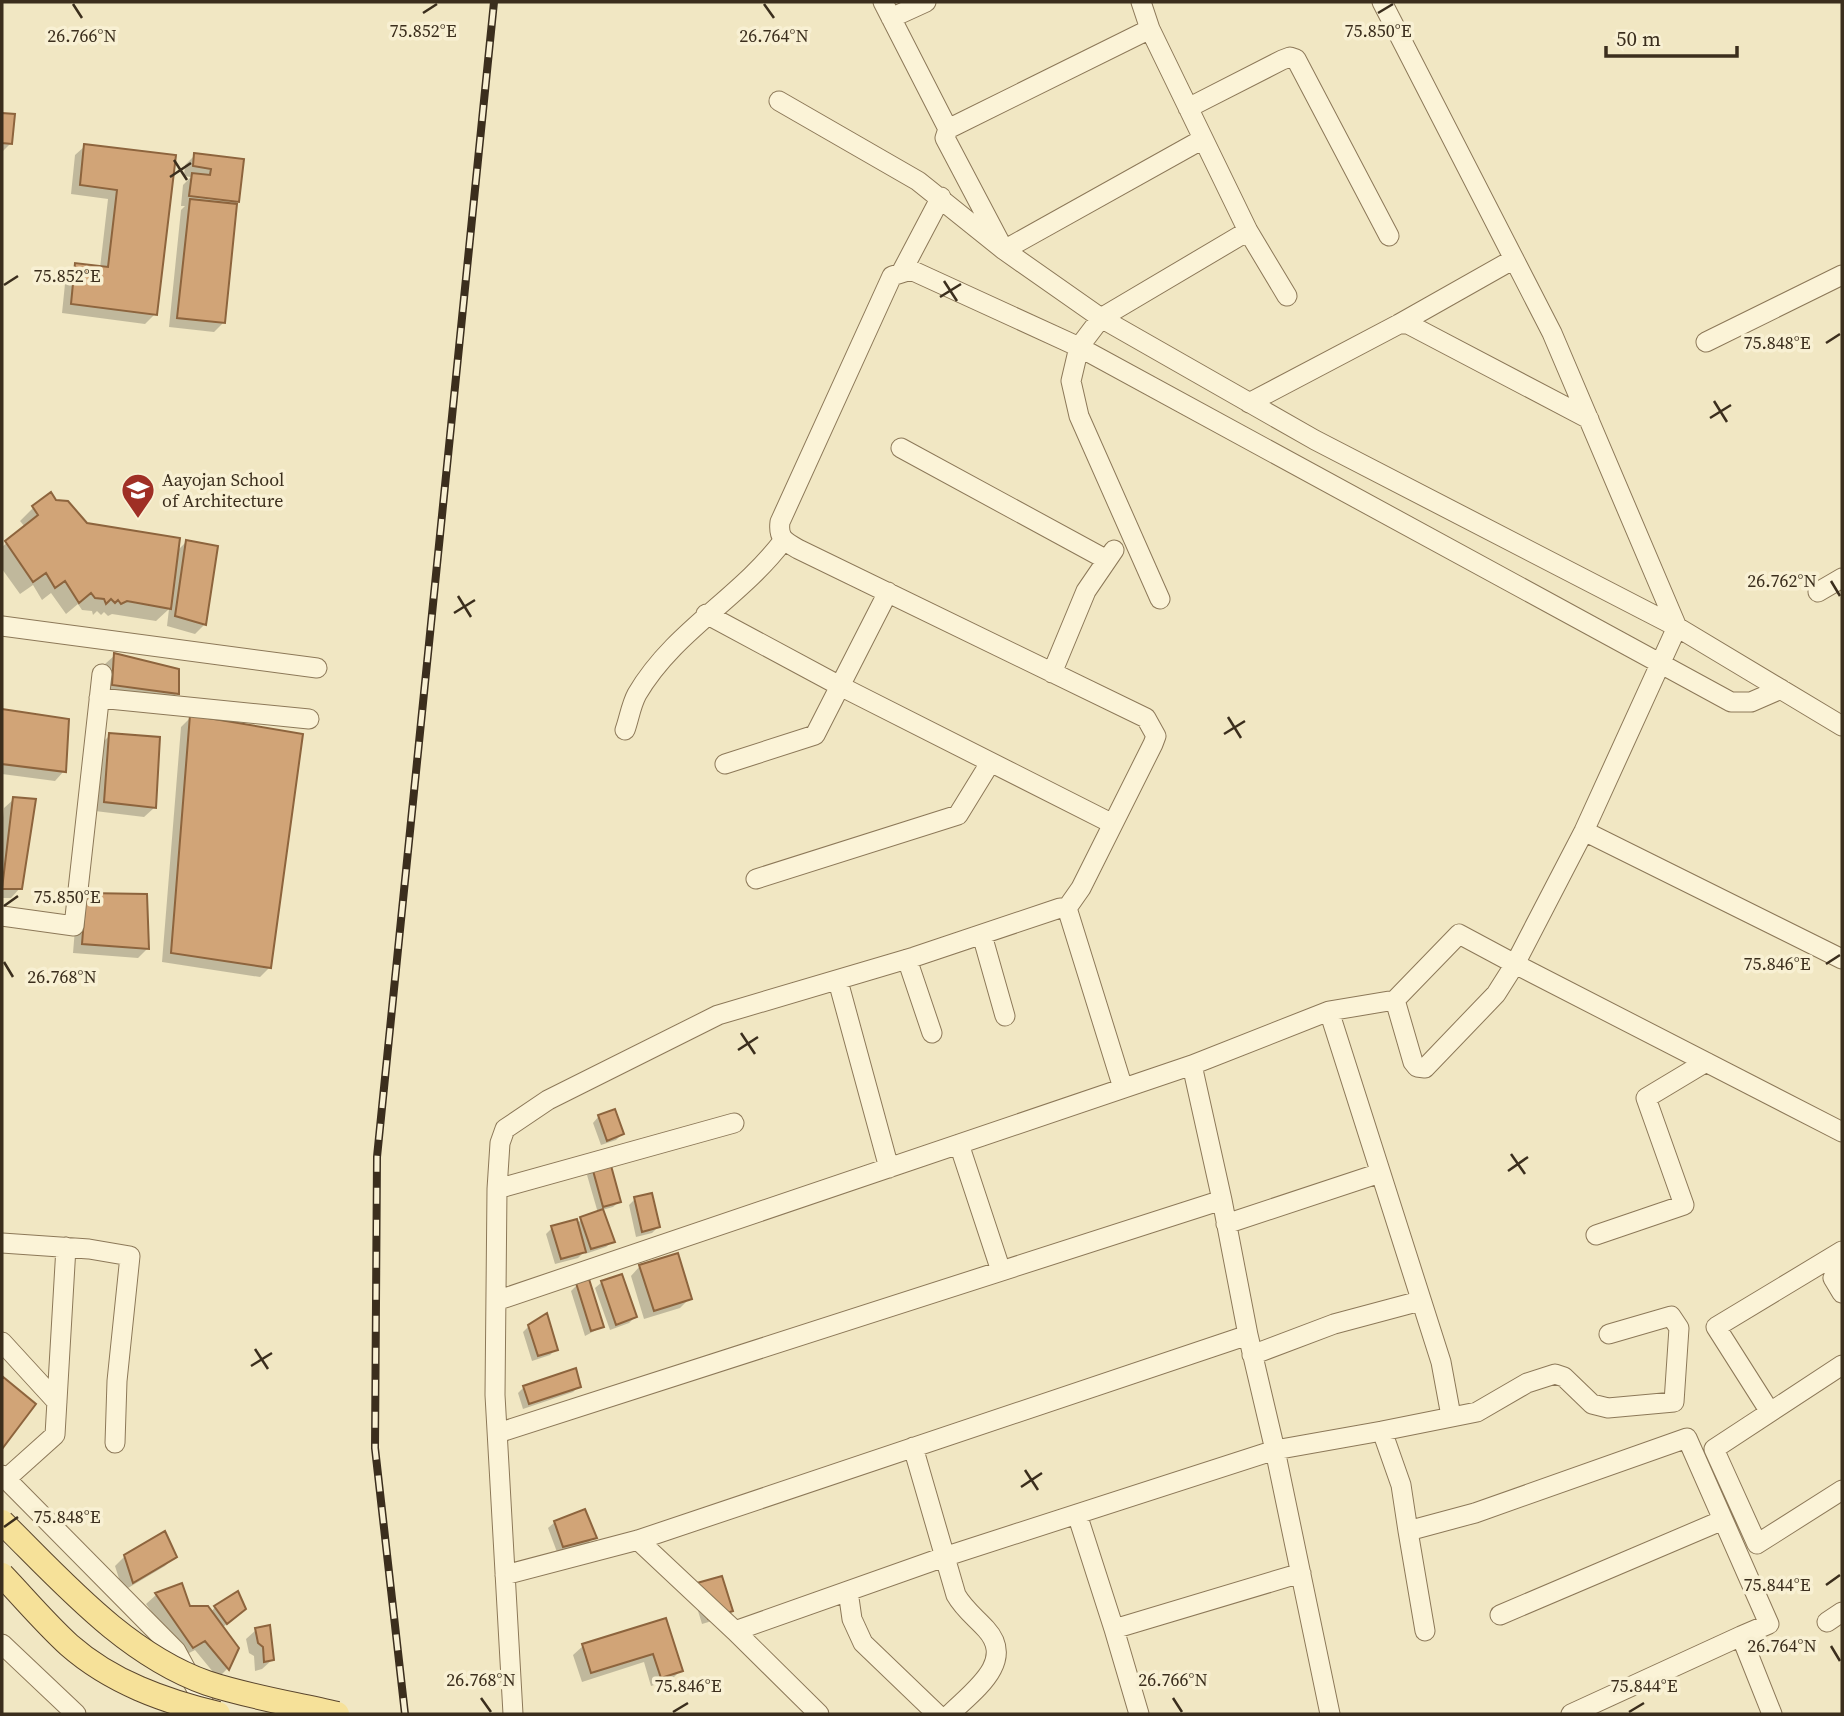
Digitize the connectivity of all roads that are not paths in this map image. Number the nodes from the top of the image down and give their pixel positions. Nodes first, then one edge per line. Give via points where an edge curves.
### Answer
1 (926, 2) edge
2 (1141, 2) edge
3 (1382, 2) edge
4 (887, 10) edge
5 (1150, 29) junction
6 (779, 101) dead end
7 (1188, 108) junction
8 (948, 129) junction
9 (1203, 139) junction
10 (941, 197) junction
11 (1248, 230) junction
12 (1389, 236) dead end
13 (1004, 250) junction
14 (1514, 259) junction
15 (901, 273) junction
16 (1842, 275) edge
17 (1287, 296) dead end
18 (1101, 318) junction
19 (1399, 324) junction
20 (1706, 342) dead end
21 (1079, 347) junction
22 (1249, 403) junction
23 (1589, 419) junction
24 (901, 448) dead end
25 (783, 541) junction
26 (1842, 578) edge
27 (1818, 592) dead end
28 (888, 593) junction
29 (1160, 599) dead end
30 (706, 614) junction
31 (2, 626) edge
32 (1677, 627) junction
33 (1660, 665) junction
34 (317, 667) dead end
35 (1052, 673) junction
36 (102, 674) dead end
37 (840, 686) junction
38 (1781, 689) junction
39 (99, 698) junction
40 (309, 719) dead end
41 (1841, 725) edge
42 (625, 730) dead end
43 (990, 762) junction
44 (725, 764) dead end
45 (1113, 824) junction
46 (1584, 831) junction
47 (756, 879) dead end
48 (1067, 908) junction
49 (2, 916) edge
50 (982, 935) junction
51 (1842, 958) edge
52 (907, 959) junction
53 (1515, 964) junction
54 (838, 981) junction
55 (1395, 1000) junction
56 (1329, 1011) junction
57 (1005, 1016) dead end
58 (932, 1033) dead end
59 (1706, 1062) junction
60 (1192, 1065) junction
61 (1124, 1088) junction
62 (734, 1123) dead end
63 (1842, 1132) edge
64 (959, 1144) junction
65 (889, 1168) junction
66 (1380, 1172) junction
67 (497, 1189) junction
68 (1222, 1200) junction
69 (1226, 1224) junction
70 (1595, 1235) dead end
71 (2, 1243) edge
72 (66, 1247) junction
73 (1842, 1251) edge
74 (1842, 1261) edge
75 (1001, 1271) junction
76 (1842, 1293) edge
77 (496, 1301) junction
78 (1420, 1301) junction
79 (1248, 1335) junction
80 (1609, 1335) dead end
81 (2, 1342) edge
82 (1252, 1355) junction
83 (1842, 1365) edge
84 (57, 1402) junction
85 (1770, 1412) junction
86 (1451, 1416) junction
87 (1382, 1431) junction
88 (498, 1433) junction
89 (115, 1443) dead end
90 (913, 1447) junction
91 (1275, 1450) junction
92 (4, 1477) edge
93 (1842, 1490) edge
94 (1077, 1514) junction
95 (1723, 1520) junction
96 (2, 1522) edge
97 (1408, 1531) junction
98 (638, 1540) junction
99 (944, 1557) junction
100 (1301, 1573) junction
101 (505, 1574) junction
102 (2, 1575) edge
103 (849, 1591) junction
104 (1500, 1615) dead end
105 (1114, 1629) junction
106 (735, 1631) junction
107 (1425, 1631) dead end
108 (1741, 1636) junction
109 (2, 1644) edge
110 (76, 1714) edge
111 (207, 1714) edge
112 (218, 1714) edge
113 (337, 1714) edge
114 (513, 1714) edge
115 (819, 1714) edge
116 (937, 1714) edge
117 (950, 1714) edge
118 (1139, 1714) edge
119 (1330, 1714) edge
120 (1571, 1714) edge
121 (1772, 1714) edge

1 - 4 street
2 - 5 street
3 - 14 street
4 - 8 street
5 - 7 street
5 - 8 street
6 - 10 street
7 - 9 street
7 - 12 street via 1282,60 1296,59
8 - 13 street via 945,138
9 - 11 street
9 - 13 street
10 - 13 street
10 - 15 street
11 - 17 street
11 - 18 street
13 - 18 street
14 - 19 street
14 - 23 street
15 - 21 street via 911,270
15 - 25 street via 892,276 780,522
16 - 20 street
18 - 21 street
18 - 22 street
19 - 22 street
19 - 23 street via 1408,324
21 - 29 street via 1071,381 1079,416
21 - 33 street
22 - 32 street
23 - 32 street
24 - 35 street via 1111,554 1086,591
25 - 28 street
25 - 30 street
26 - 27 street
28 - 35 street
28 - 37 street
30 - 37 street
30 - 42 street via 674,645 636,696
31 - 34 street
32 - 33 street
32 - 38 street
33 - 38 street via 1731,702 1751,702
33 - 46 street
35 - 45 street via 1146,718 1154,728 1153,744
36 - 39 street
37 - 43 street
37 - 44 street via 816,735
38 - 41 street
39 - 40 street
39 - 49 street via 74,926
43 - 45 street
43 - 47 street via 958,816
45 - 48 street
46 - 51 street
46 - 53 street
48 - 50 street
48 - 61 street
50 - 52 street
50 - 57 street
52 - 54 street
52 - 58 street
53 - 55 street via 1459,934
53 - 55 street via 1496,994 1425,1068 1417,1068 1413,1062
53 - 59 street
54 - 65 street
54 - 67 street via 718,1015 525,1114 501,1137
55 - 56 street
56 - 60 street
56 - 66 street
59 - 63 street
59 - 70 street via 1646,1098 1684,1205
60 - 61 street
60 - 68 street
61 - 64 street
62 - 67 street
64 - 65 street
64 - 75 street
65 - 77 street
66 - 69 street
66 - 78 street
67 - 77 street
68 - 69 street
68 - 75 street
69 - 79 street
71 - 72 street
72 - 84 street
72 - 89 street via 130,1256
73 - 85 street via 1716,1327
74 - 76 street via 1833,1278
75 - 88 street
77 - 88 street
78 - 82 street via 1334,1324
78 - 86 street via 1441,1362
79 - 82 street
79 - 90 street
80 - 86 street via 1671,1316 1679,1328 1674,1402 1635,1408 1592,1404 1555,1374 1527,1383 1477,1412
81 - 84 street
82 - 91 street
83 - 85 street
84 - 92 street via 55,1435
85 - 93 street via 1714,1449 1757,1544
86 - 87 street
87 - 91 street
87 - 97 street via 1401,1485
88 - 101 street
90 - 98 street
90 - 99 street
91 - 94 street
91 - 100 street
92 - 111 street via 176,1651
94 - 99 street
94 - 105 street
95 - 97 street via 1687,1438 1487,1509
95 - 104 street
95 - 108 street via 1769,1624
96 - 113 main road, bridge via 133,1644 206,1682
97 - 107 street
98 - 101 street
98 - 106 street
99 - 103 street
99 - 117 street via 963,1608 987,1630 998,1656 991,1672
100 - 105 street
100 - 119 street
101 - 114 street
102 - 112 main road, bridge via 70,1645 110,1674 165,1701
103 - 106 street
103 - 116 street via 852,1619 863,1643
105 - 118 street
106 - 115 street
108 - 120 street
108 - 121 street
109 - 110 street

